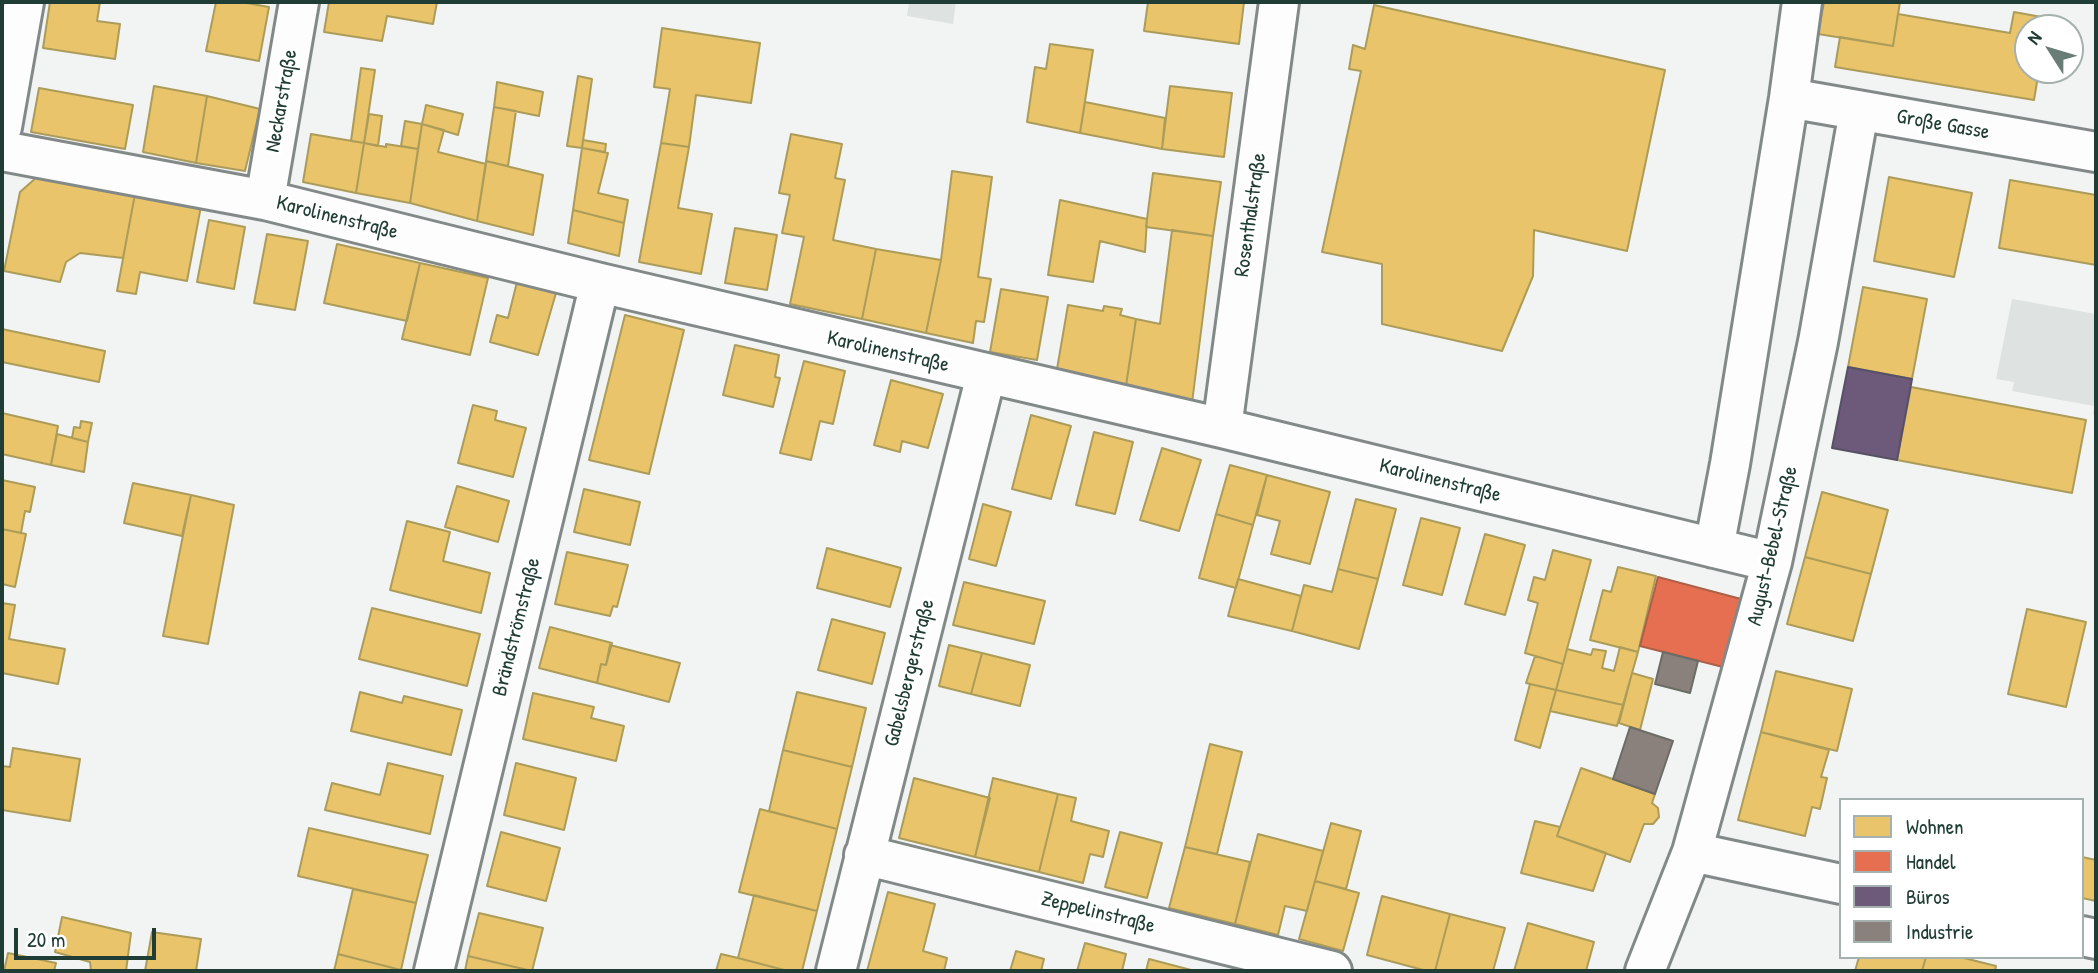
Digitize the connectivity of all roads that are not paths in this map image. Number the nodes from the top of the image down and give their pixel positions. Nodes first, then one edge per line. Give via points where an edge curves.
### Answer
1 (24, 2) edge
2 (299, 2) edge
3 (1279, 2) edge
4 (1802, 2) edge
5 (1789, 98) junction
6 (1859, 111) junction
7 (2, 127) edge
8 (2, 151) edge
9 (2096, 152) edge
10 (265, 200) junction
11 (600, 283) junction
12 (986, 375) junction
13 (1222, 428) junction
14 (1714, 548) junction
15 (1772, 562) junction
16 (1692, 852) junction
17 (864, 855) junction
18 (1839, 884) edge
19 (434, 971) edge
20 (836, 971) edge
21 (1332, 971) edge
22 (1645, 971) edge

1 - 7 street
2 - 10 street, Neckarstraße
3 - 13 street, Rosenthalstraße
4 - 5 street
5 - 6 street, Große Gasse
5 - 14 street
6 - 9 street, Große Gasse
6 - 15 street, August-Bebel-Straße
8 - 10 street, Karolinenstraße
10 - 11 street, Karolinenstraße
11 - 12 street, Karolinenstraße
11 - 19 street, Brändströmstraße
12 - 13 street, Karolinenstraße
12 - 17 street, Gabelsbergerstraße
13 - 14 street, Karolinenstraße
14 - 15 street, Karolinenstraße
15 - 16 street, August-Bebel-Straße
16 - 18 street
16 - 22 street, August-Bebel-Straße
17 - 20 street, Gabelsbergerstraße
17 - 21 street, Zeppelinstraße

